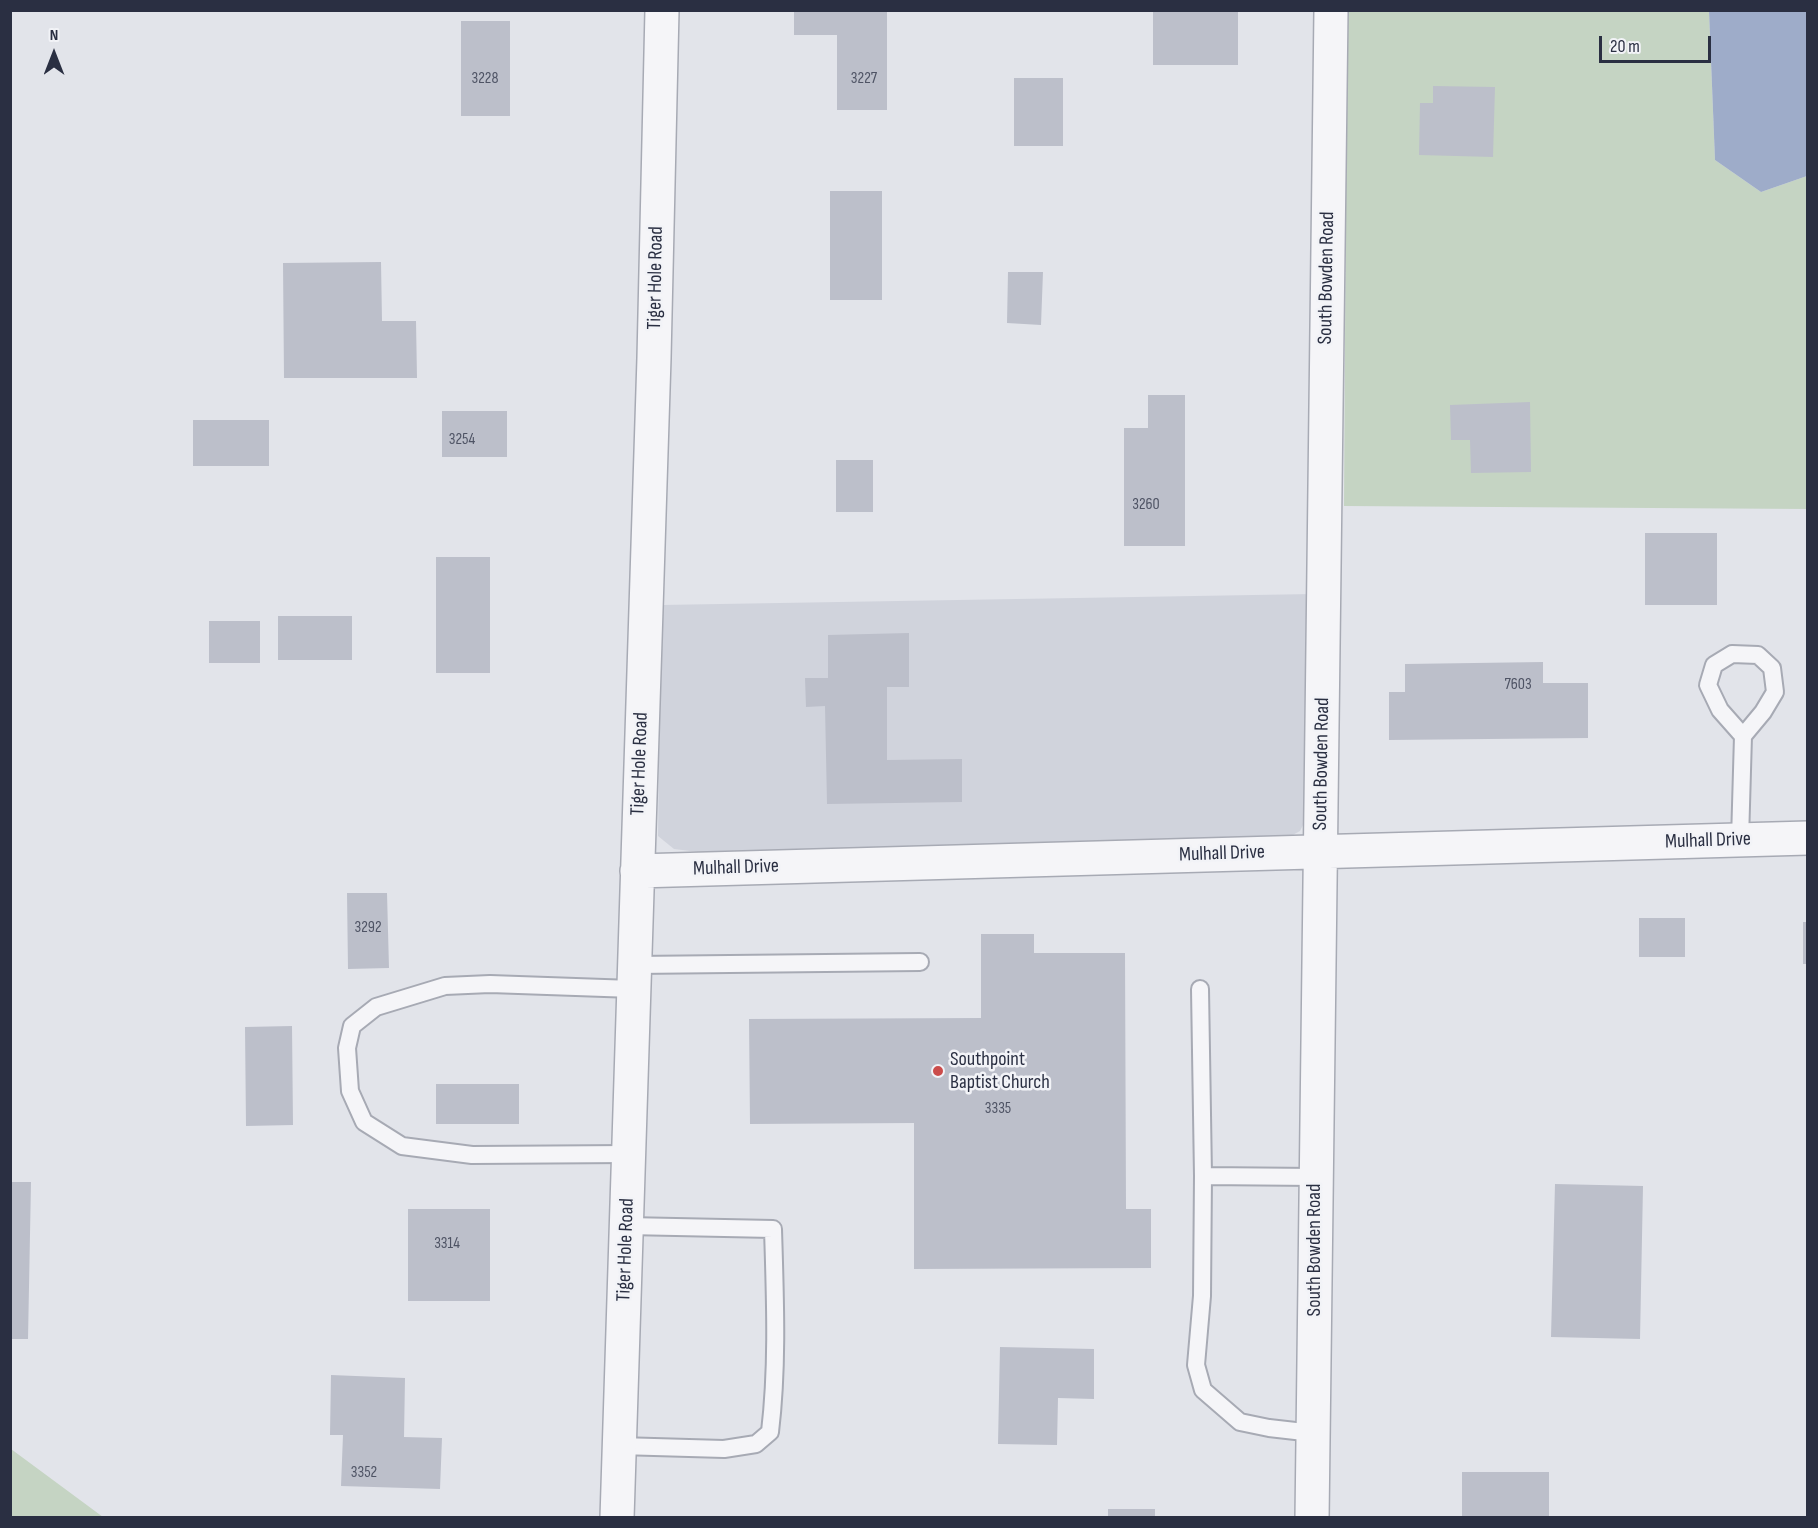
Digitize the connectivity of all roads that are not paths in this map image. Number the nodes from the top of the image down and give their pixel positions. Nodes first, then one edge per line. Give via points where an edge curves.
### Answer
1 (662, 10) edge
2 (1331, 10) edge
3 (1743, 736) junction
4 (1808, 838) edge
5 (1740, 840) junction
6 (1320, 851) junction
7 (637, 871) junction
8 (920, 962) dead end
9 (634, 977) junction
10 (1200, 989) dead end
11 (629, 1154) junction
12 (1203, 1176) junction
13 (1316, 1177) junction
14 (627, 1226) junction
15 (1314, 1433) junction
16 (619, 1446) junction
17 (617, 1518) edge
18 (1312, 1518) edge

1 - 7 street, Tiger Hole Road
2 - 6 street, South Bowden Road
3 - 3 lane via 1775,692 1772,668 1758,655 1732,654 1714,664 1708,685 1720,710
3 - 5 lane
4 - 5 street, Mulhall Drive
5 - 6 street, Mulhall Drive
6 - 7 street, Mulhall Drive
6 - 13 street, South Bowden Road
7 - 9 street, Tiger Hole Road
8 - 9 lane
9 - 11 street, Tiger Hole Road
9 - 11 lane via 445,986 376,1007 351,1026 347,1048 350,1091 364,1122 402,1146 472,1155
10 - 12 lane
11 - 14 street, Tiger Hole Road
12 - 13 lane
12 - 15 lane via 1202,1296 1196,1365 1203,1390 1240,1422
13 - 15 street, South Bowden Road
14 - 16 street, Tiger Hole Road
14 - 16 lane via 773,1229 774,1401 770,1432 756,1444 724,1449
15 - 18 street, South Bowden Road
16 - 17 street, Tiger Hole Road

